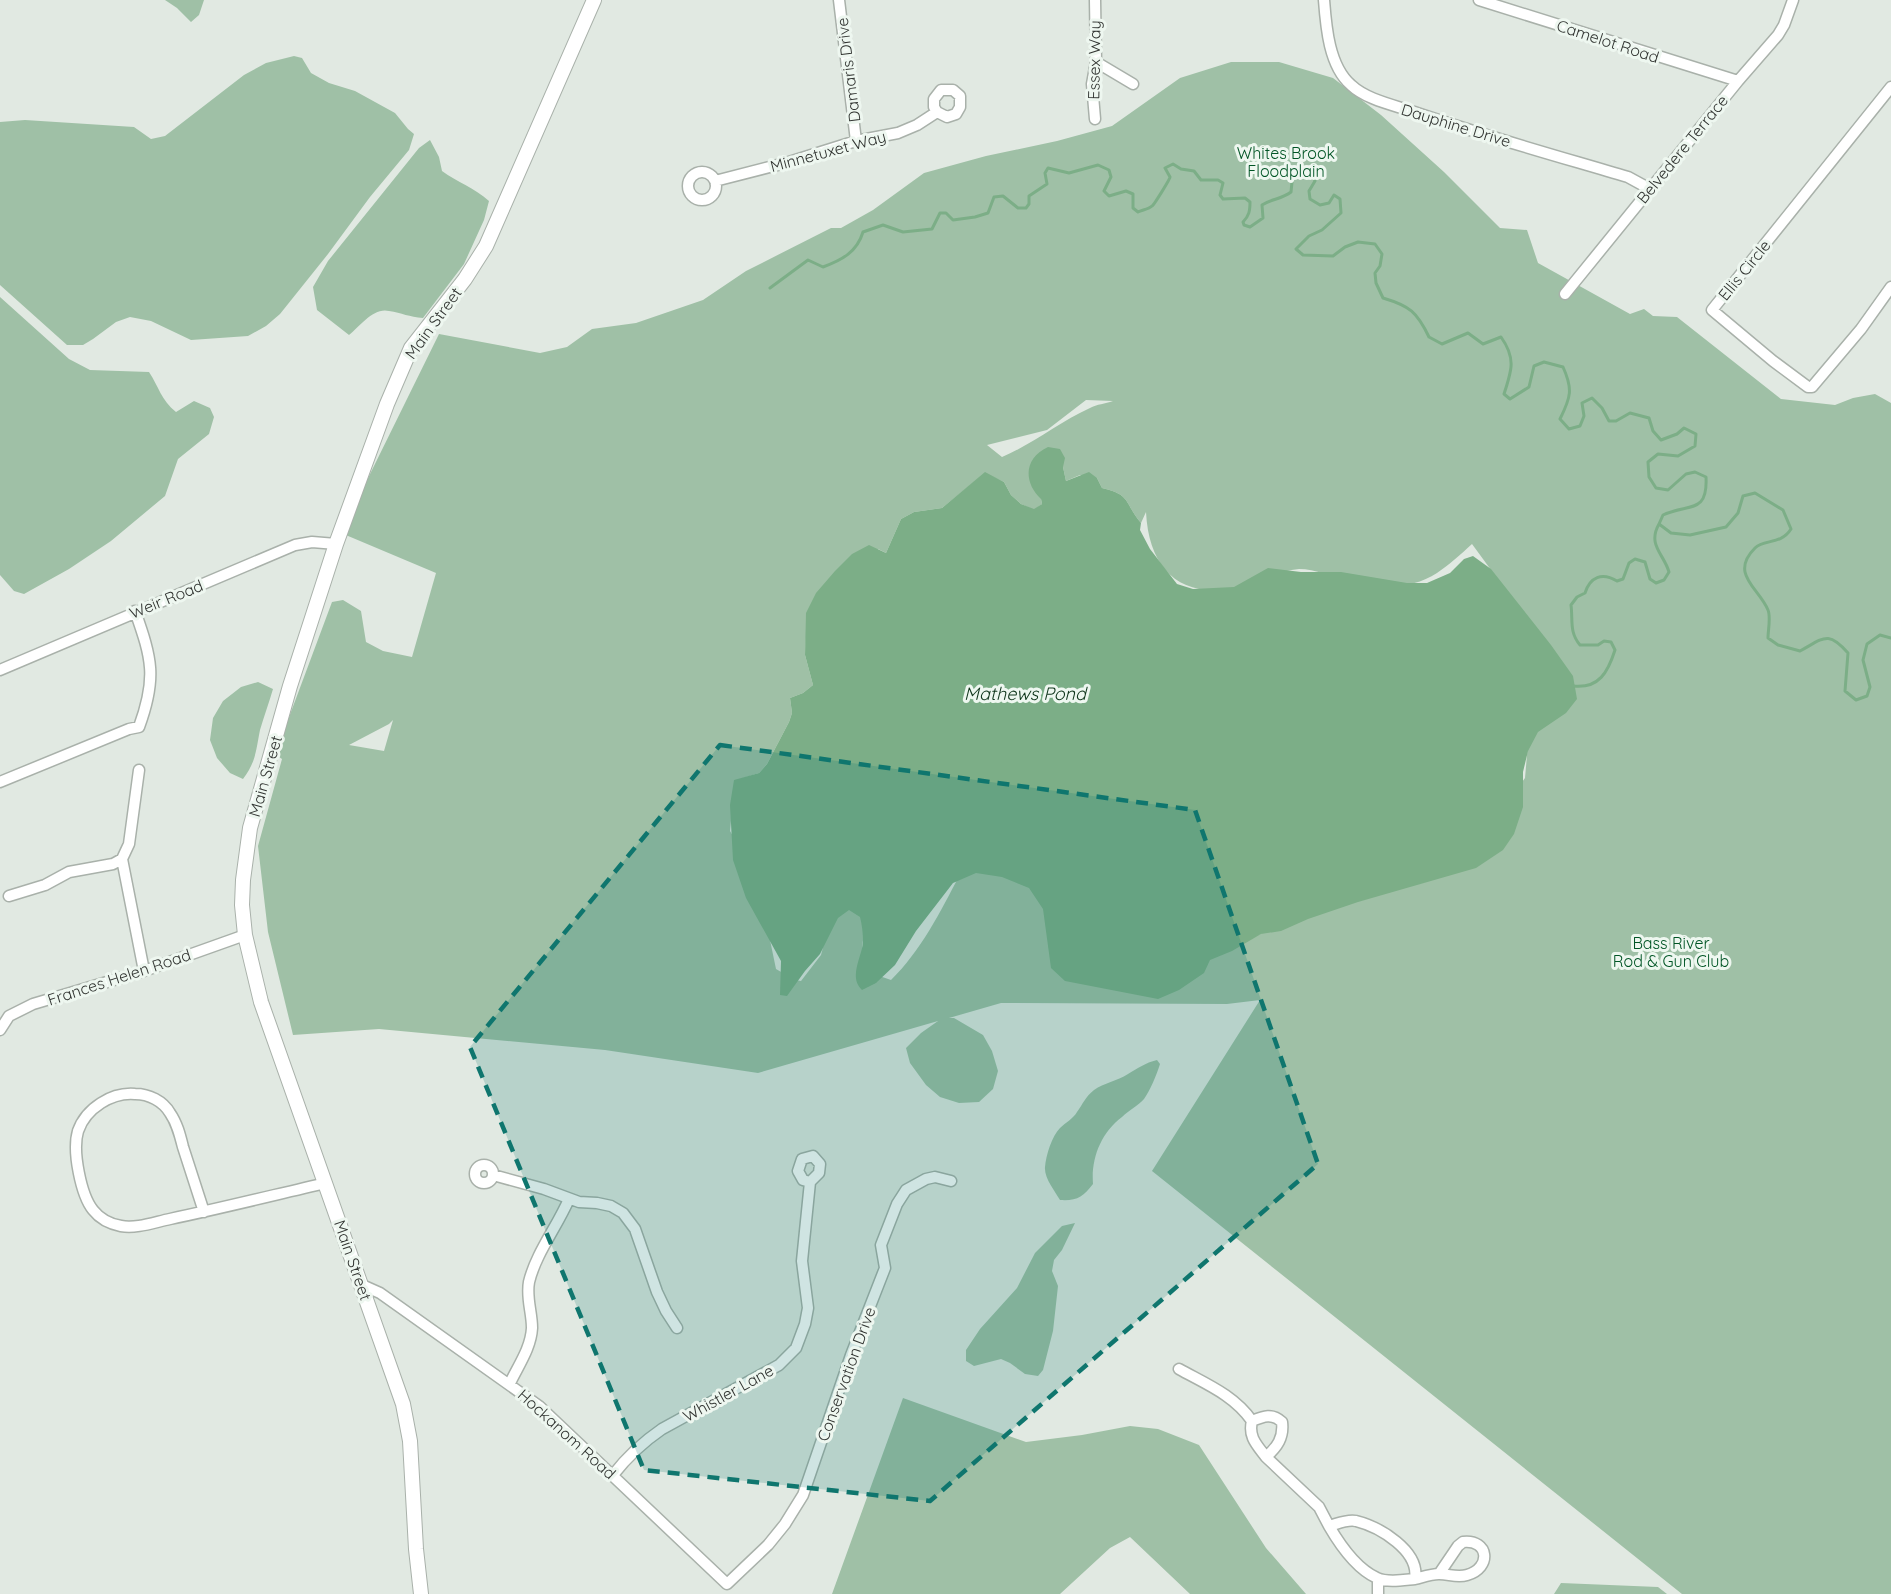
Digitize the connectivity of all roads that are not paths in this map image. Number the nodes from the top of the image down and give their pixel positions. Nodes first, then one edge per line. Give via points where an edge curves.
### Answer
1 (594, 0) edge
2 (839, 0) edge
3 (1095, 0) edge
4 (1324, 0) edge
5 (1479, 0) edge
6 (1792, 0) edge
7 (1096, 62) junction
8 (1738, 81) junction
9 (1133, 84) dead end
10 (1889, 95) edge
11 (937, 112) dead end
12 (1095, 119) dead end
13 (856, 141) junction
14 (716, 181) dead end
15 (1650, 189) junction
16 (1891, 287) edge
17 (1565, 294) dead end
18 (336, 544) junction
19 (135, 611) junction
20 (0, 670) edge
21 (139, 770) dead end
22 (0, 782) edge
23 (122, 859) junction
24 (9, 896) dead end
25 (245, 935) junction
26 (144, 971) junction
27 (0, 1030) edge
28 (493, 1175) dead end
29 (951, 1181) dead end
30 (810, 1182) dead end
31 (326, 1183) junction
32 (569, 1200) junction
33 (204, 1212) junction
34 (362, 1285) junction
35 (677, 1328) dead end
36 (1179, 1369) dead end
37 (510, 1383) junction
38 (1252, 1421) junction
39 (1266, 1457) junction
40 (613, 1475) junction
41 (1329, 1526) junction
42 (1439, 1574) dead end
43 (1378, 1579) junction
44 (1415, 1579) junction
45 (727, 1584) joint
46 (421, 1594) edge
47 (1378, 1594) edge

1 - 18 main road, Main Street via 486,246 411,348
2 - 13 street, Damaris Drive
3 - 7 street, Essex Way
4 - 15 street, Dauphine Drive via 1327,37 1336,61 1346,80 1363,94 1628,177
5 - 8 street, Camelot Road
6 - 8 street, Belvedere Terrace via 1778,35
7 - 9 street
7 - 12 street, Essex Way via 1092,84
8 - 15 street, Belvedere Terrace
10 - 16 street, Ellis Circle via 1712,310 1773,361 1812,387
11 - 13 street, Minnetuxet Way via 898,133
13 - 14 street, Minnetuxet Way
15 - 17 street, Belvedere Terrace
18 - 19 street, Weir Road via 295,545
18 - 25 main road, Main Street via 250,828 243,880
19 - 20 street, Weir Road
19 - 22 street via 151,664 150,694 139,727
21 - 23 street via 129,844
23 - 24 street via 69,872 45,885
23 - 26 street
25 - 26 street, Frances Helen Road
25 - 31 main road, Main Street via 261,1002
26 - 27 street, Frances Helen Road via 33,1004 9,1016
28 - 32 street
29 - 45 street, Conservation Drive via 926,1179 906,1190 897,1204 881,1245 885,1268 803,1495 786,1524
30 - 40 street, Whistler Lane via 802,1261 808,1308 796,1348 779,1365 662,1429
31 - 33 street
31 - 34 main road, Main Street
32 - 35 street via 611,1206 628,1219 641,1242 666,1311
32 - 37 street via 530,1280 531,1337
33 - 33 street via 174,1120 162,1103 139,1094 124,1094 104,1101 88,1114 78,1132 77,1153 83,1189 99,1216 113,1224 132,1227
34 - 37 street, Hockanom Road via 380,1293
34 - 46 main road, Main Street via 401,1397 408,1429
36 - 38 street via 1229,1396
37 - 40 street, Hockanom Road
38 - 39 street via 1254,1441
38 - 39 street via 1275,1416 1282,1422 1277,1447
39 - 41 street via 1319,1507
40 - 45 street, Hockanom Road
41 - 43 street via 1354,1561
41 - 44 street via 1355,1521 1400,1544 1412,1558 1417,1571
42 - 44 street
43 - 44 street
43 - 47 street

